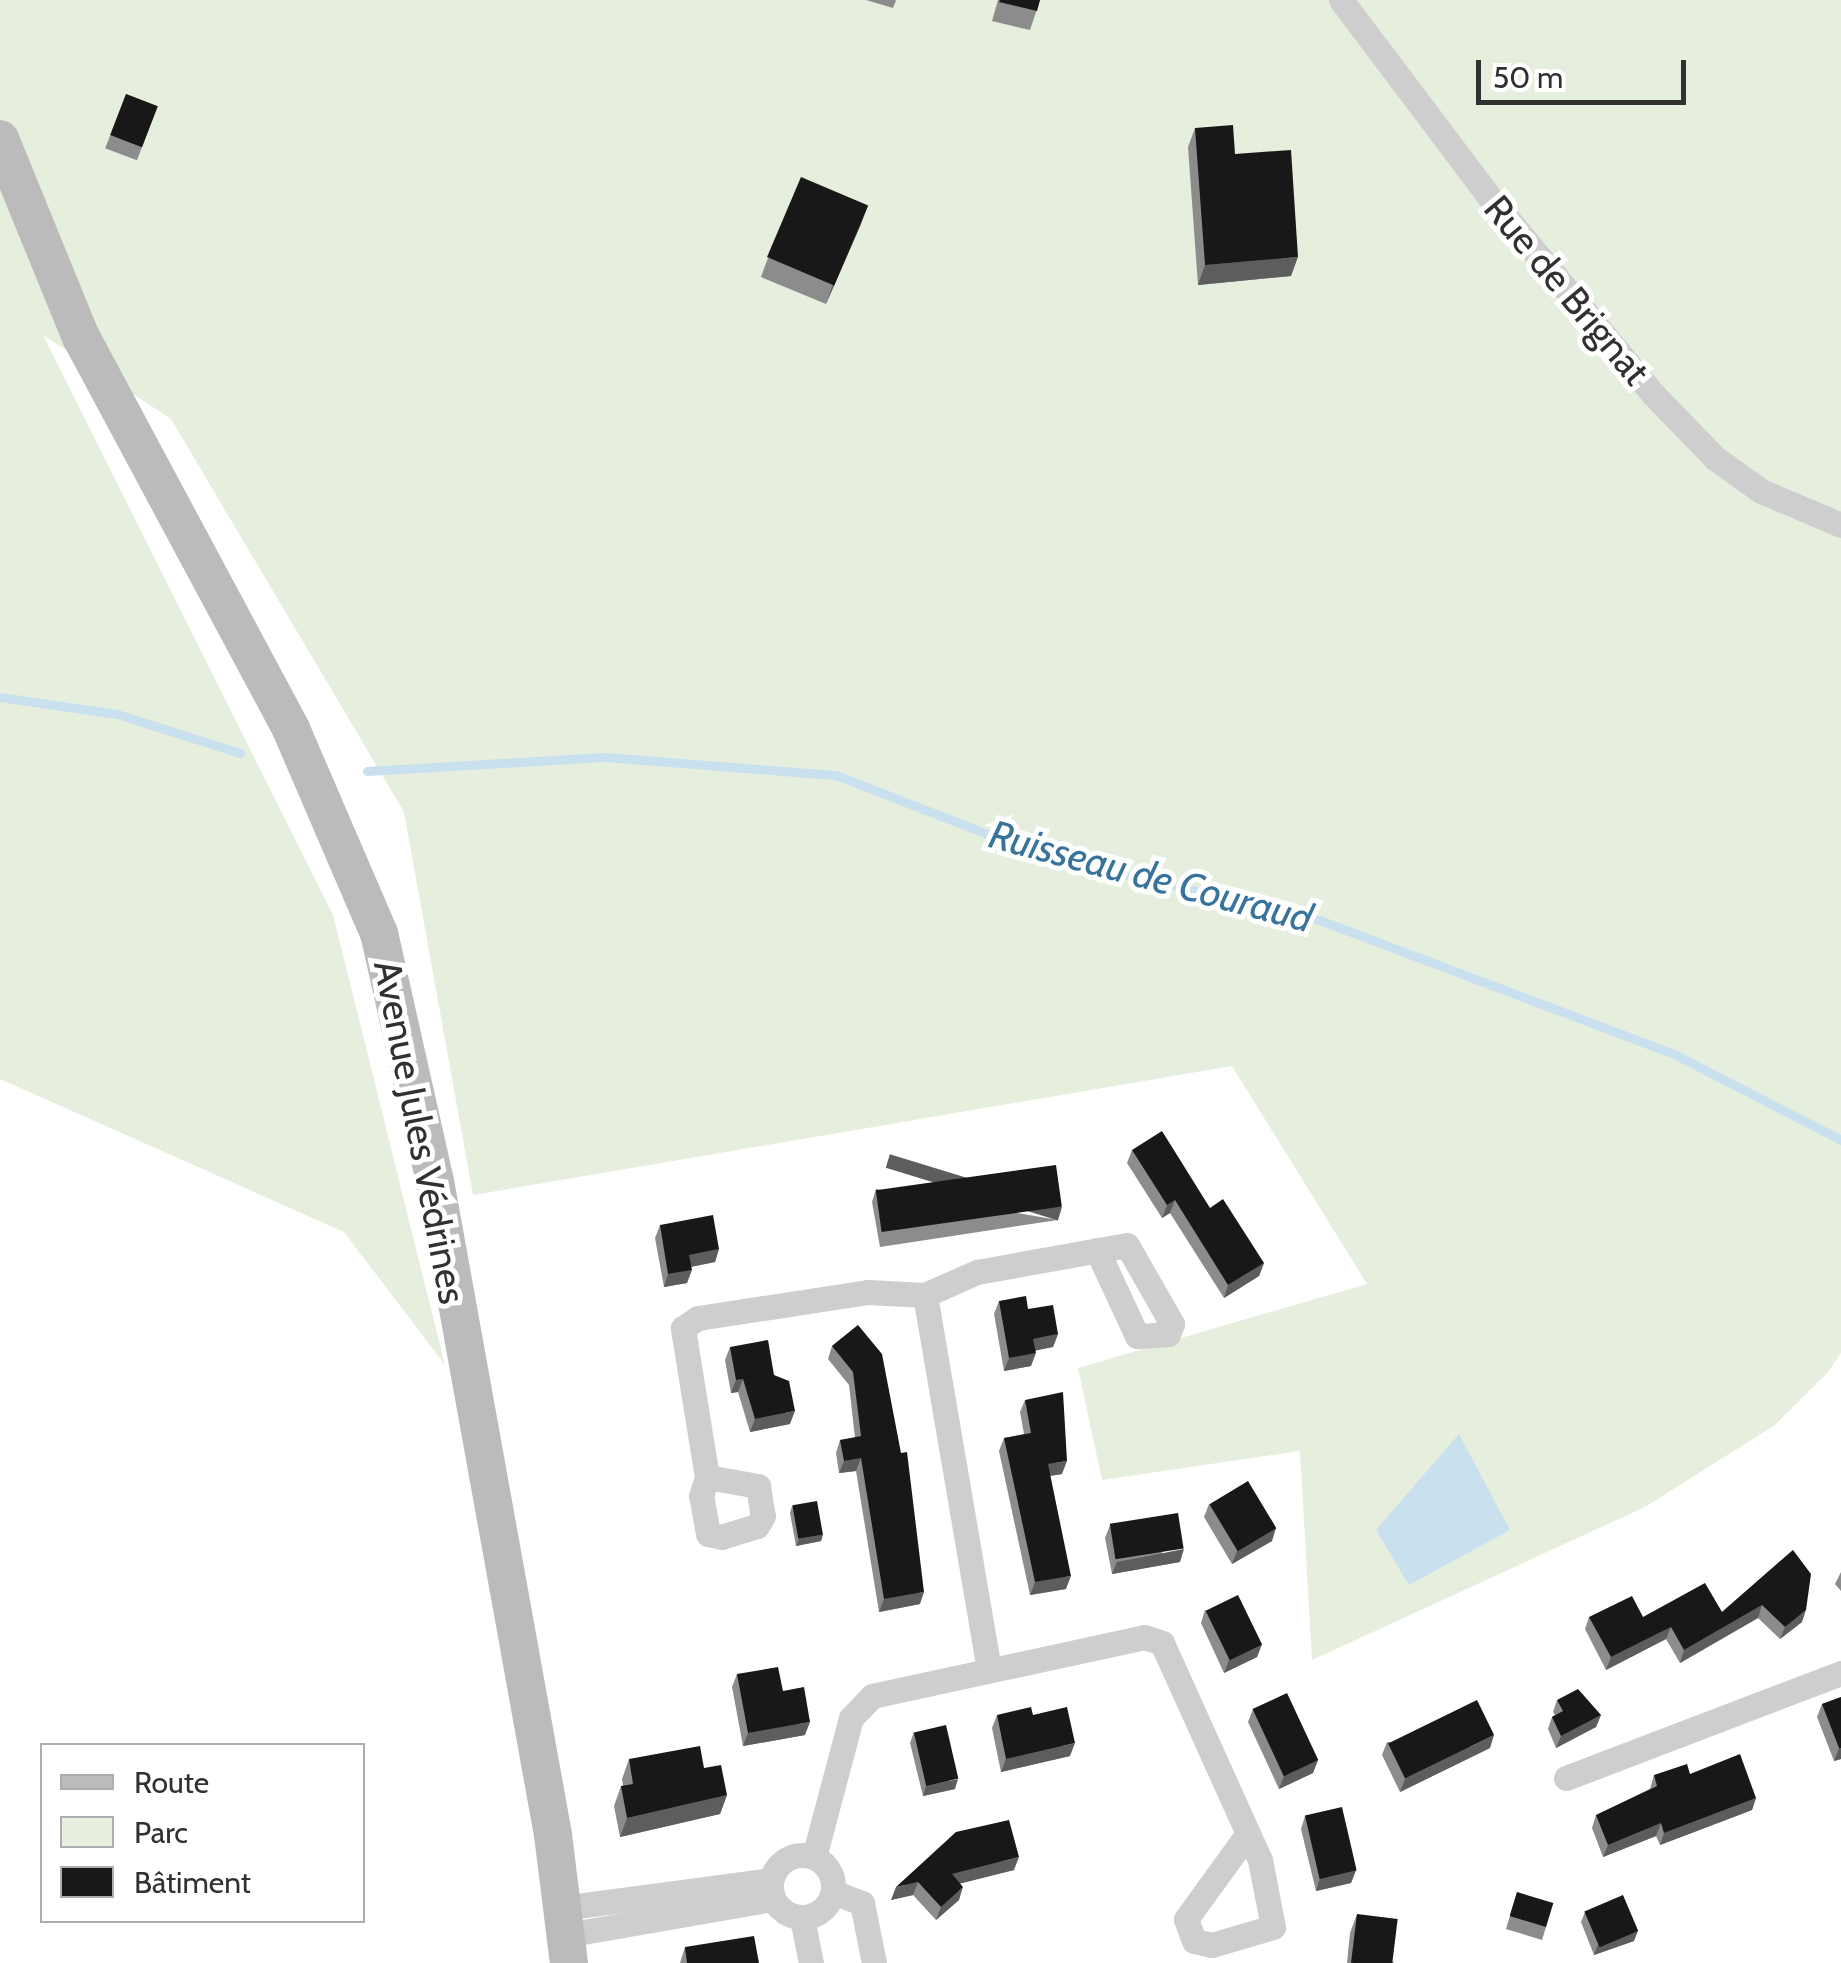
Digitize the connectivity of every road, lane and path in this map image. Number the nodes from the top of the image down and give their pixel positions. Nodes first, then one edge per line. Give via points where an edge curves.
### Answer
1 (1341, 0) edge
2 (0, 139) edge
3 (1841, 525) edge
4 (1097, 1250) dead end
5 (925, 1295) junction
6 (707, 1478) dead end
7 (988, 1668) junction
8 (1841, 1672) edge
9 (1566, 1778) dead end
10 (1246, 1836) dead end
11 (814, 1857) junction
12 (772, 1890) junction
13 (833, 1892) junction
14 (802, 1918) junction
15 (566, 1935) edge
16 (811, 1963) edge
17 (874, 1963) edge

1 - 3 street, Rue de Brignat via 1487,194 1653,394 1715,458 1761,491
2 - 15 main road, Avenue Jules Védrines via 81,337 291,730 379,933 435,1181
4 - 5 street via 976,1272
5 - 6 street via 868,1292 698,1318 683,1328
5 - 7 street
7 - 10 street via 1144,1638 1162,1643
7 - 11 street via 872,1696 851,1718
8 - 9 street
11 - 12 street via 786,1859
11 - 13 street via 830,1871
12 - 14 street
12 - 15 street
13 - 14 street via 822,1910
13 - 17 street via 862,1903
14 - 16 street

